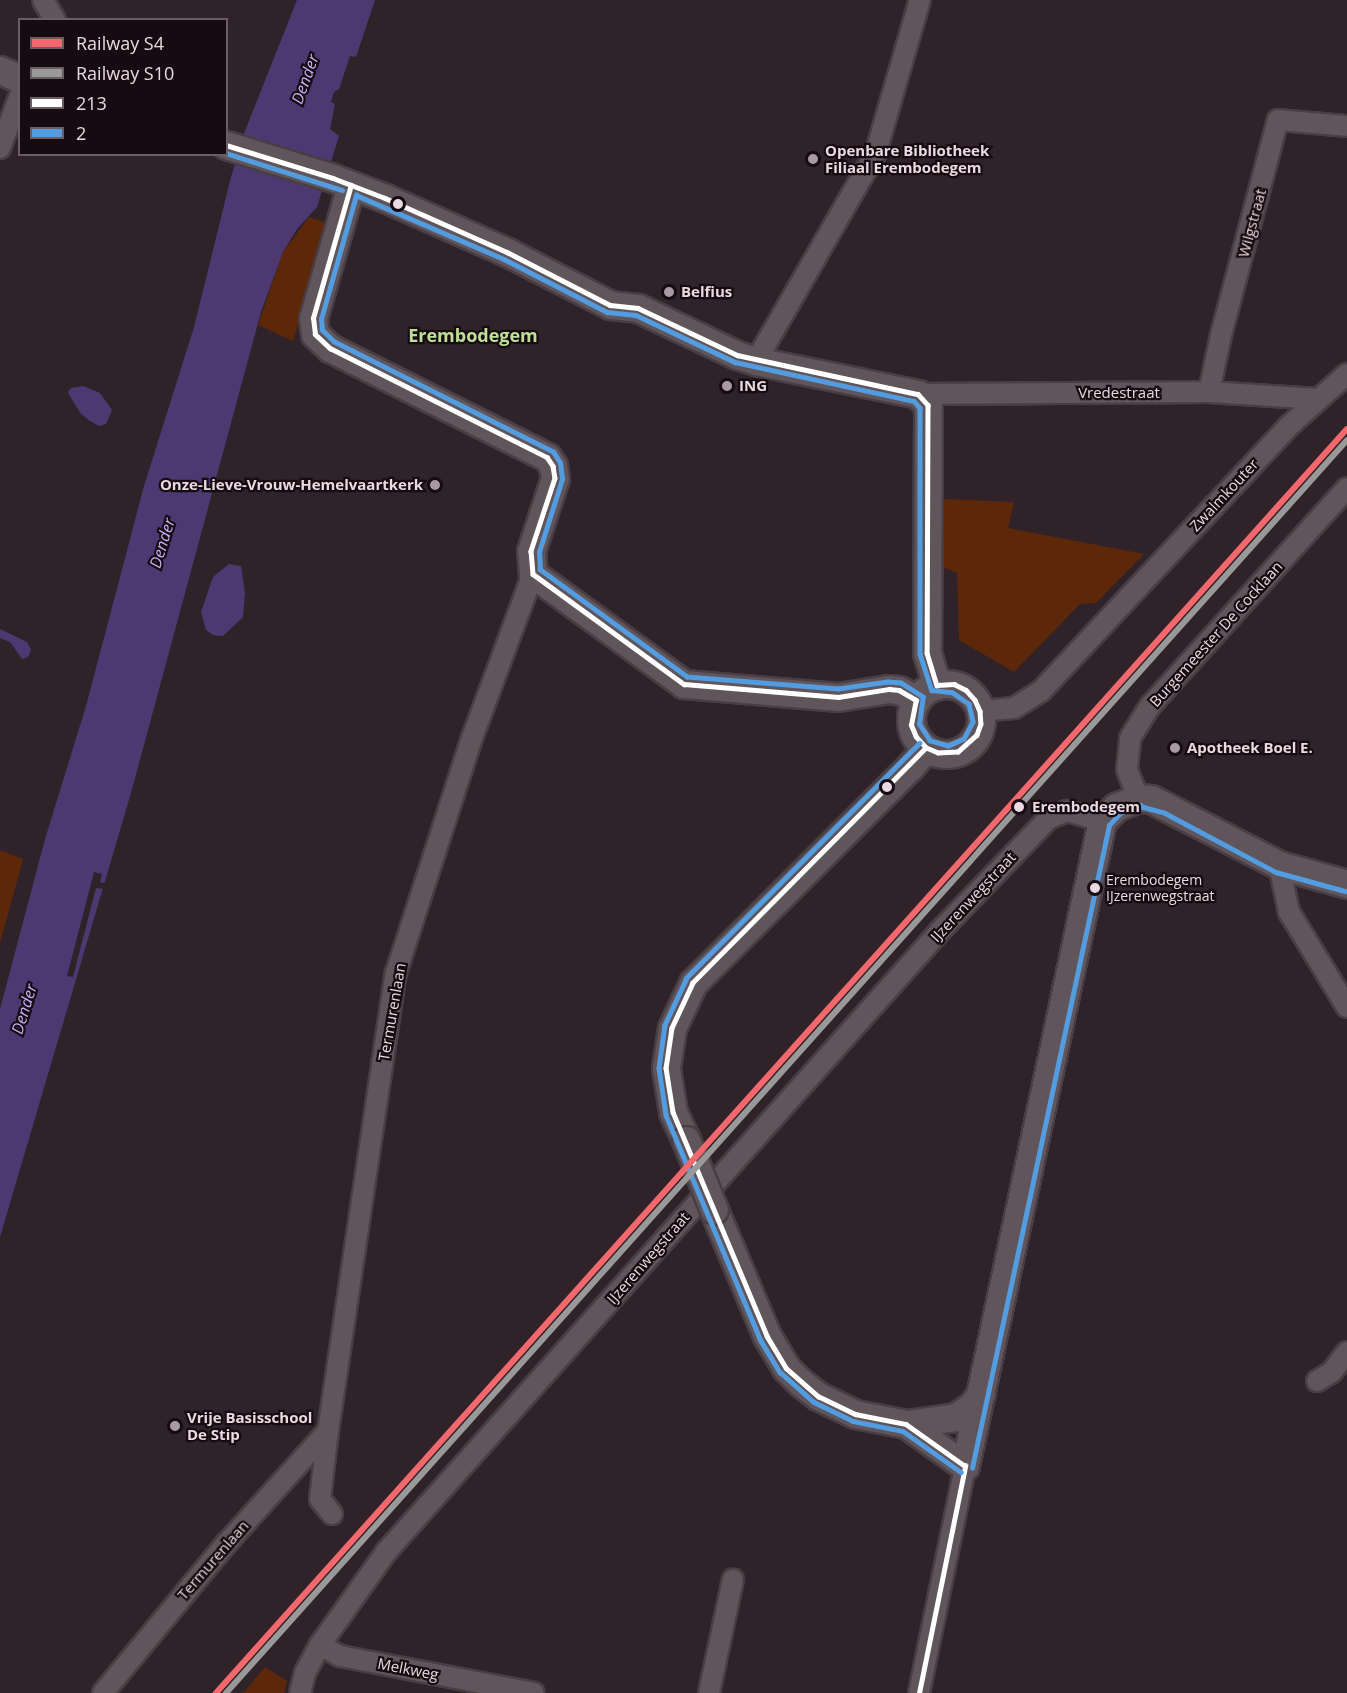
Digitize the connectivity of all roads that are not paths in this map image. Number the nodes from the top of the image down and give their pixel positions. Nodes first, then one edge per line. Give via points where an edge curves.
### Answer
1 (43, 0) edge
2 (920, 0) edge
3 (55, 18) edge
4 (0, 70) edge
5 (18, 78) edge
6 (18, 100) edge
7 (1347, 126) edge
8 (230, 146) edge
9 (0, 148) edge
10 (342, 182) junction
11 (756, 361) junction
12 (1347, 374) edge
13 (1209, 392) junction
14 (918, 394) junction
15 (1319, 399) junction
16 (1347, 488) edge
17 (533, 574) junction
18 (926, 692) junction
19 (980, 711) junction
20 (926, 748) junction
21 (1138, 798) junction
22 (1102, 821) junction
23 (1279, 866) junction
24 (1347, 884) edge
25 (1347, 1007) edge
26 (1347, 1352) edge
27 (1317, 1381) dead end
28 (981, 1393) junction
29 (906, 1424) junction
30 (328, 1431) junction
31 (965, 1466) junction
32 (332, 1514) dead end
33 (733, 1579) dead end
34 (320, 1645) junction
35 (103, 1693) edge
36 (300, 1693) edge
37 (534, 1693) edge
38 (709, 1693) edge
39 (919, 1693) edge

1 - 3 street
2 - 11 street via 876,152
4 - 5 street
6 - 9 street
7 - 13 street, Wilgstraat via 1278,120
8 - 10 street
10 - 11 street via 507,252 610,305 638,308
10 - 17 street via 313,318 315,334 330,348 547,457 554,466 555,478 531,551
11 - 14 street
12 - 15 street, Zwalmkouter
13 - 14 street, Vredestraat
13 - 15 street, Vredestraat
14 - 18 street via 928,405
15 - 19 street, Zwalmkouter via 1289,426 1041,691 1014,708
16 - 21 street, Burgemeester De Cocklaan via 1151,705 1130,738 1127,769
17 - 18 street via 684,684 838,697 889,689
17 - 30 street, Termurenlaan via 472,738 396,973
18 - 19 street via 954,684 966,690
18 - 20 street via 912,711 911,725
19 - 20 street via 981,724 970,744 948,754
20 - 29 street, bridge via 693,982 672,1028 666,1068 674,1112 767,1336 786,1368 818,1396 855,1414
21 - 22 street via 1116,807
21 - 23 street via 1168,806
22 - 28 street
22 - 34 street, IJzerenwegstraat via 1067,811 1057,813 939,932 386,1552
23 - 24 street
23 - 25 street via 1289,912
26 - 27 street via 1332,1372
28 - 29 street via 972,1406 956,1417
28 - 31 street
29 - 31 street
30 - 32 street, Termurenlaan via 320,1499
30 - 35 street, Termurenlaan via 233,1536
31 - 39 street
33 - 38 street
34 - 36 street, IJzerenwegstraat via 305,1672
34 - 37 street, Melkweg via 340,1656

